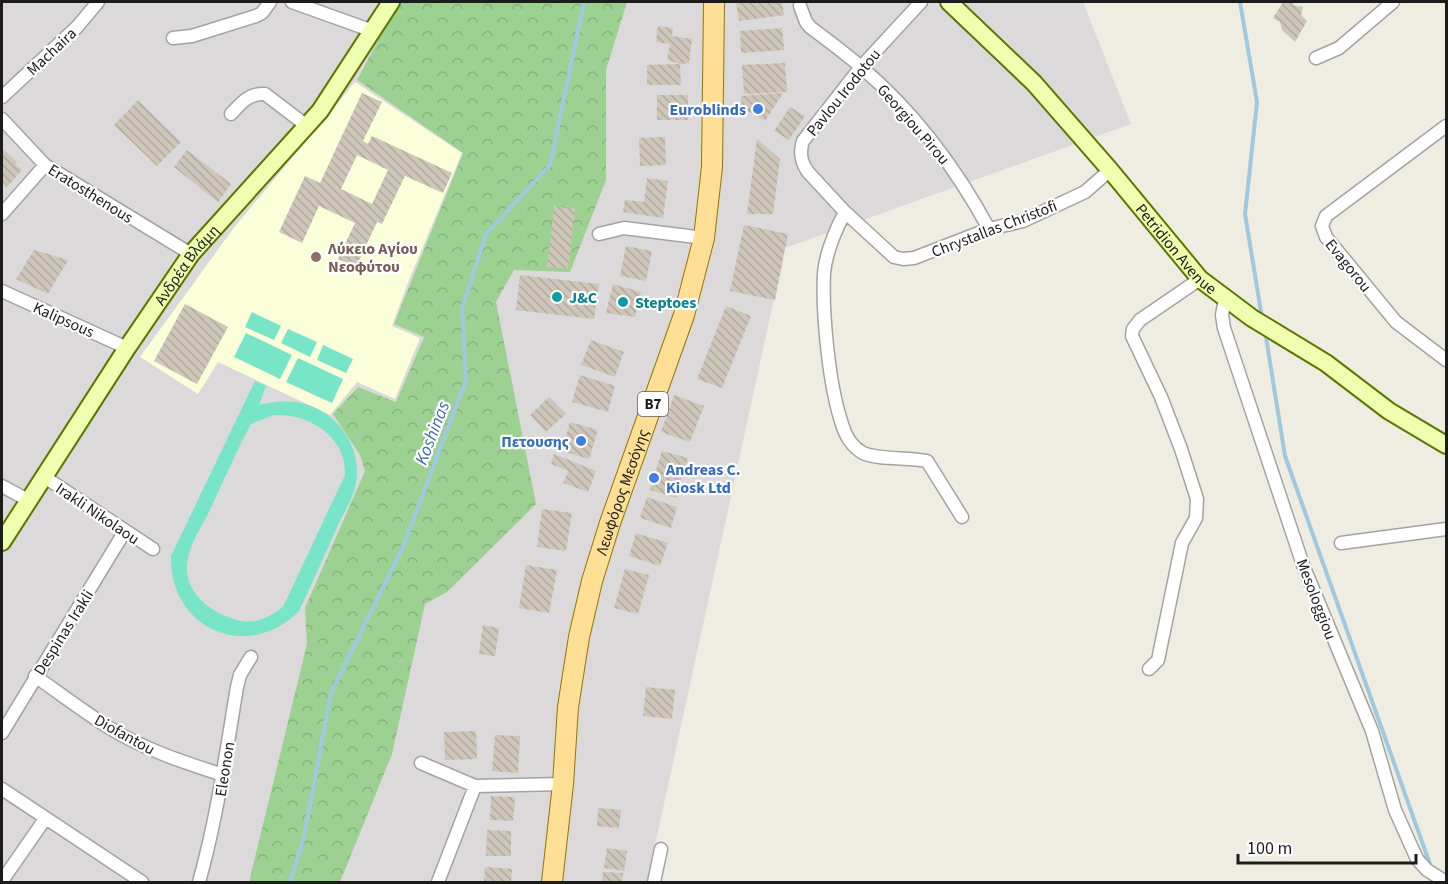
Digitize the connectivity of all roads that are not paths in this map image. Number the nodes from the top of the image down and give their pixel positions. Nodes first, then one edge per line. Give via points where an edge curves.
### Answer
1 (98, 2) edge
2 (270, 2) edge
3 (292, 2) edge
4 (391, 2) edge
5 (714, 2) edge
6 (921, 2) edge
7 (949, 2) edge
8 (1393, 2) edge
9 (800, 6) dead end
10 (373, 31) junction
11 (173, 38) dead end
12 (1316, 58) dead end
13 (861, 67) junction
14 (2, 97) edge
15 (231, 114) dead end
16 (2, 119) edge
17 (307, 126) junction
18 (1446, 126) edge
19 (45, 165) junction
20 (1110, 170) junction
21 (844, 212) junction
22 (2, 214) edge
23 (989, 230) junction
24 (599, 234) dead end
25 (704, 238) junction
26 (191, 254) junction
27 (903, 259) joint
28 (1200, 279) junction
29 (2, 291) edge
30 (1229, 302) junction
31 (127, 348) junction
32 (1446, 360) edge
33 (1446, 446) edge
34 (43, 476) junction
35 (2, 486) edge
36 (28, 500) junction
37 (962, 517) dead end
38 (1446, 529) edge
39 (125, 531) junction
40 (2, 542) edge
41 (1341, 543) dead end
42 (153, 549) dead end
43 (251, 657) dead end
44 (1149, 669) dead end
45 (35, 676) junction
46 (2, 733) edge
47 (421, 763) dead end
48 (223, 775) junction
49 (563, 784) junction
50 (475, 786) junction
51 (2, 789) edge
52 (45, 819) junction
53 (661, 849) dead end
54 (2, 881) edge
55 (142, 882) edge
56 (199, 882) edge
57 (438, 882) edge
58 (552, 882) edge
59 (654, 882) edge
60 (1446, 882) edge

1 - 14 street, Machaira
2 - 11 street via 256,16
3 - 10 street
4 - 10 street, Ανδρέα Βλάμη
5 - 25 main road, Λεωφόρος Μεσόγης / B7 via 712,167
6 - 13 street, Pavlou Irodotou
7 - 20 street, Petridion Avenue via 1034,83
8 - 12 street via 1339,48
9 - 13 street, Georgiou Pirou via 810,27
10 - 17 street, Ανδρέα Βλάμη
13 - 21 street, Pavlou Irodotou via 801,149 807,172
13 - 23 street, Georgiou Pirou via 934,142
15 - 17 street via 245,99 265,94
16 - 19 street, Eratosthenous
17 - 26 street, Ανδρέα Βλάμη
18 - 32 street, Evagorou via 1326,216 1322,226 1326,237 1396,322
19 - 22 street
19 - 26 street, Eratosthenous
20 - 23 street, Chrystallas Christofi via 1085,192 1023,220
20 - 28 street, Petridion Avenue
21 - 27 street, Pavlou Irodotou via 894,257
21 - 37 street via 830,246 825,272 826,331 842,424 850,443 864,453 927,461
23 - 27 street, Chrystallas Christofi
24 - 25 street via 624,228
25 - 49 main road, Λεωφόρος Μεσόγης / B7 via 684,315 592,581 573,674
26 - 31 street, Ανδρέα Βλάμη
28 - 30 street, Petridion Avenue
28 - 44 street via 1140,320 1132,336 1161,397 1197,499 1196,518 1182,543 1158,660
29 - 31 street, Kalipsous
30 - 33 street, Petridion Avenue
30 - 60 street, Mesologgiou via 1222,315 1224,328 1318,606 1372,731 1395,810 1413,850 1422,865
31 - 34 street, Ανδρέα Βλάμη
34 - 36 street, Ανδρέα Βλάμη
34 - 39 street, Irakli Nikolaou
35 - 36 street
36 - 40 street, Ανδρέα Βλάμη
38 - 41 street
39 - 42 street, Irakli Nikolaou
39 - 45 street, Despinas Irakli
43 - 48 street, Eleonon via 237,687
45 - 46 street, Despinas Irakli
45 - 48 street, Diofantou via 130,739
47 - 50 street
48 - 56 street, Eleonon
49 - 50 street
49 - 58 main road, Λεωφόρος Μεσόγης / B7
50 - 57 street
51 - 52 street
52 - 54 street
52 - 55 street
53 - 59 street

